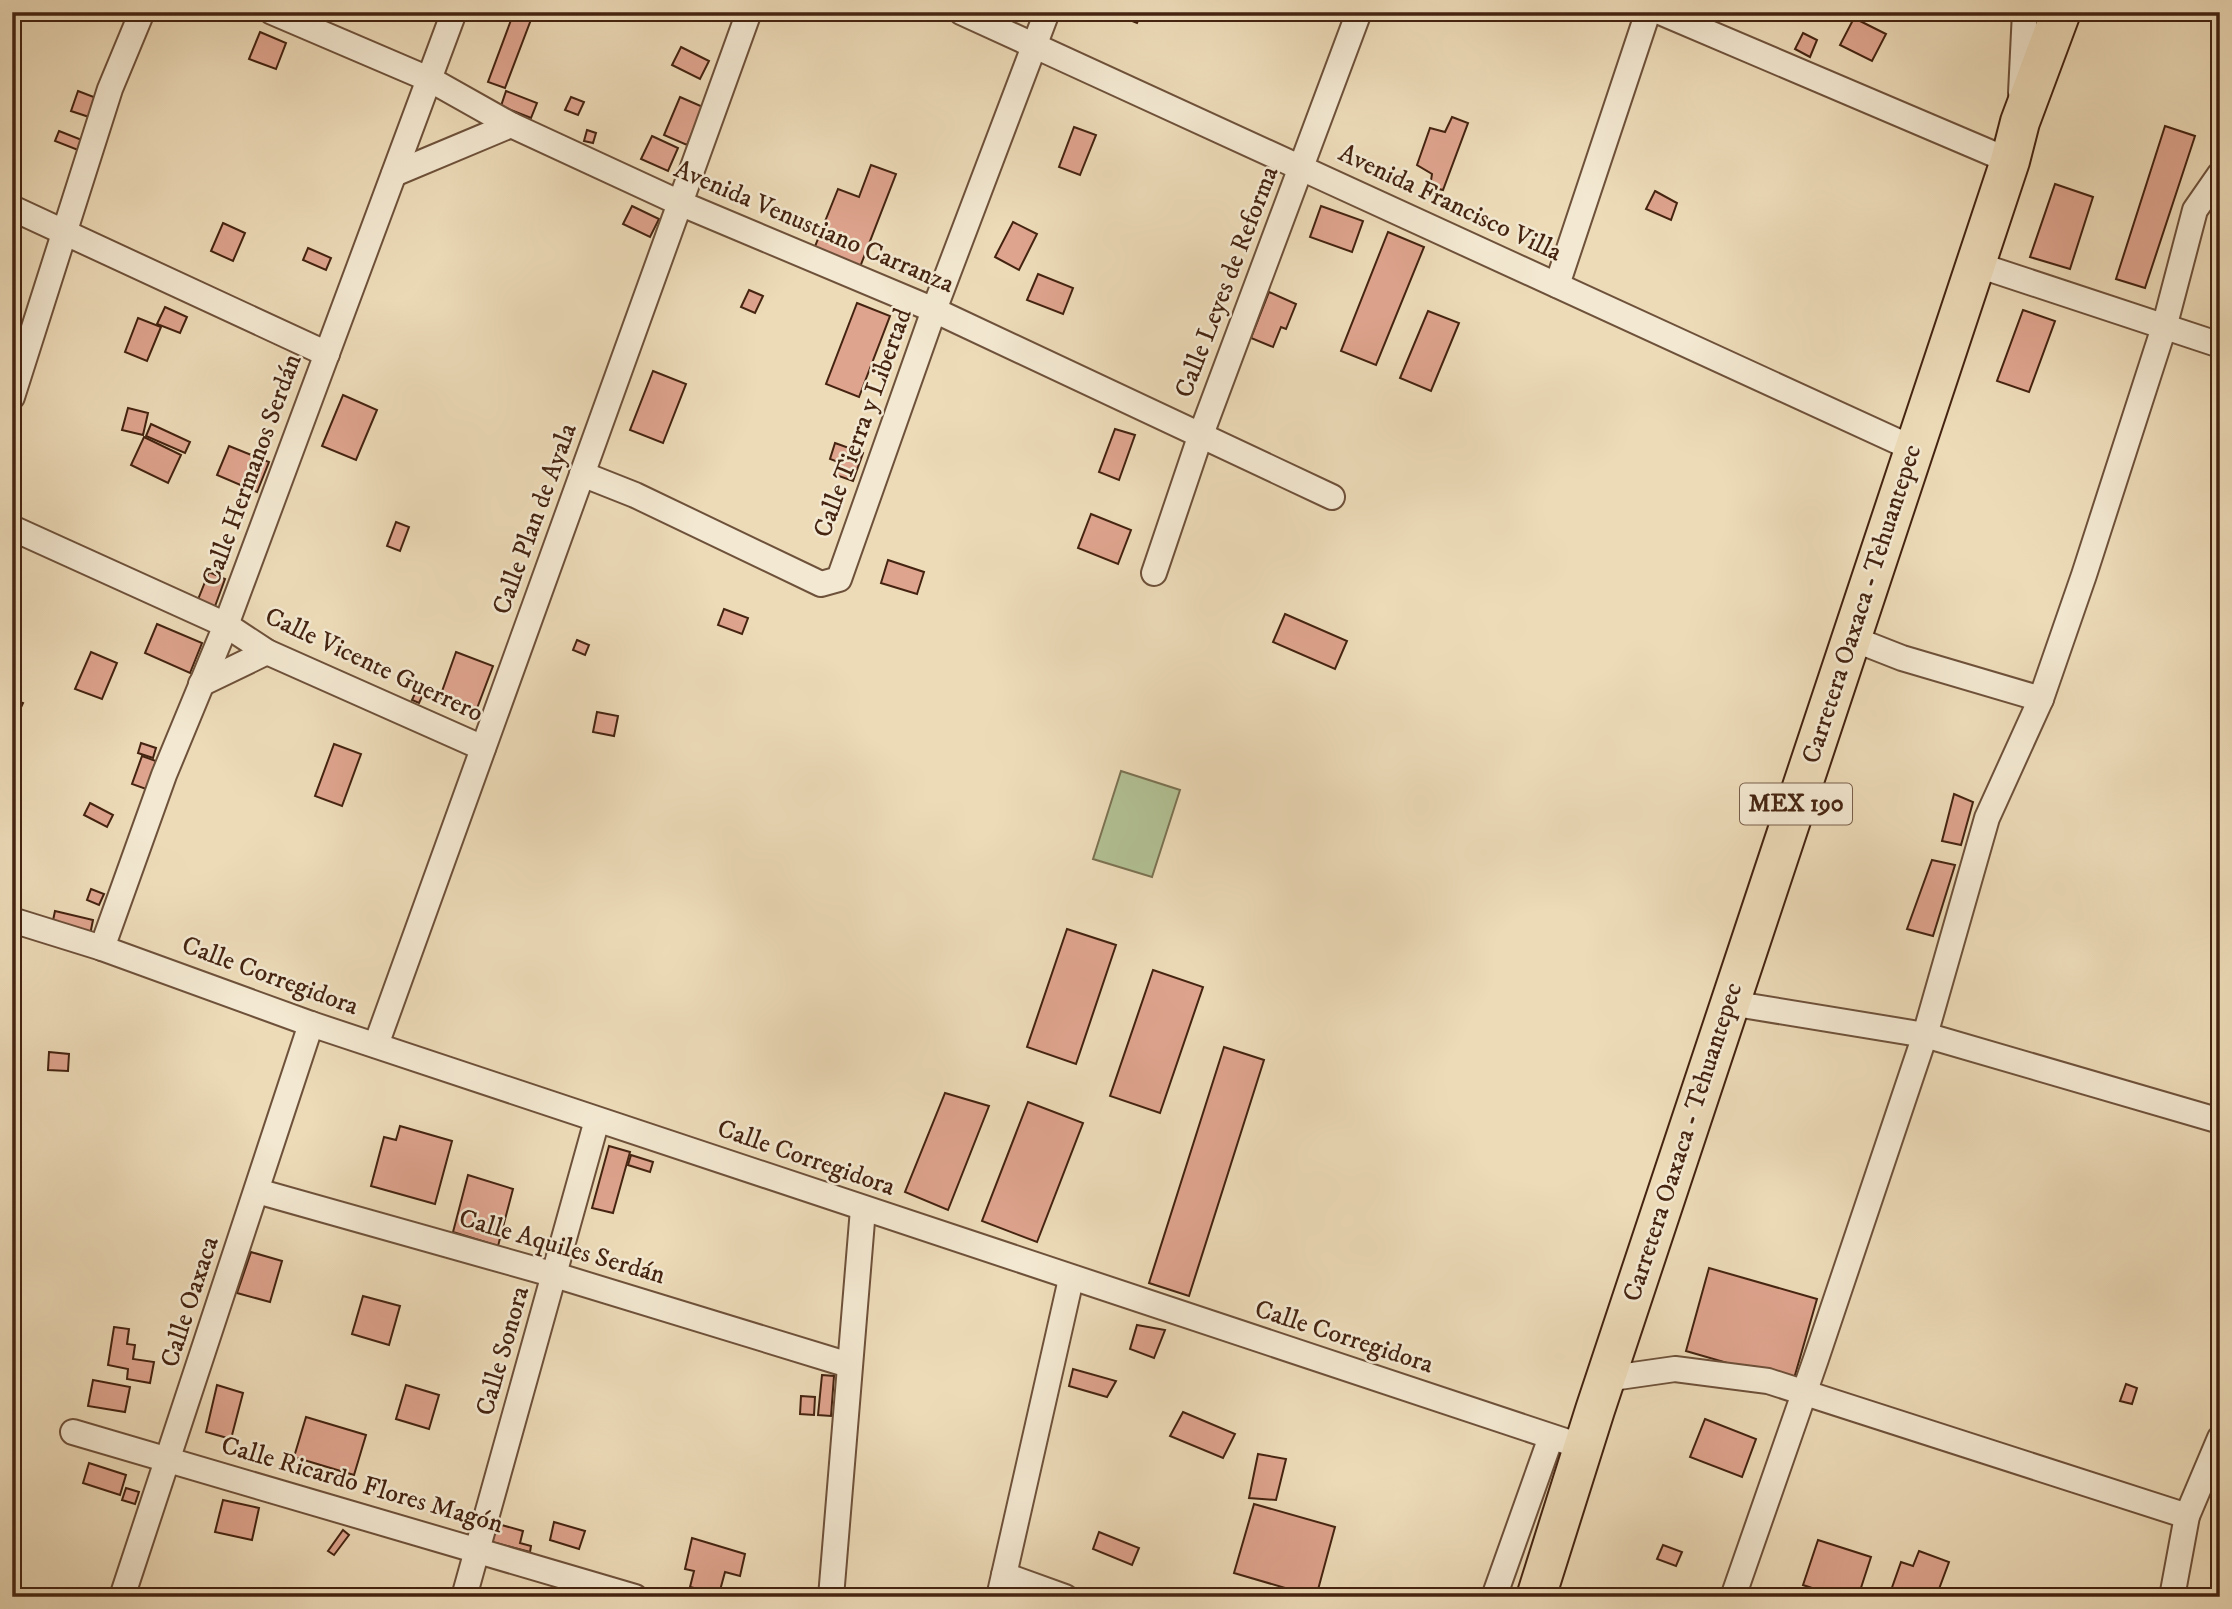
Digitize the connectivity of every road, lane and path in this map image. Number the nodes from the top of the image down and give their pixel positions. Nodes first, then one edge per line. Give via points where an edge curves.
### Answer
1 (142, 12) edge
2 (272, 12) edge
3 (454, 12) edge
4 (749, 12) edge
5 (961, 12) edge
6 (1047, 12) edge
7 (1359, 12) edge
8 (1648, 12) edge
9 (1660, 12) edge
10 (2025, 12) edge
11 (2061, 12) edge
12 (1034, 46) junction
13 (430, 80) junction
14 (2020, 122) junction
15 (511, 125) junction
16 (2010, 160) junction
17 (1302, 168) junction
18 (394, 174) junction
19 (2220, 174) edge
20 (681, 204) junction
21 (12, 208) edge
22 (66, 235) junction
23 (1975, 264) junction
24 (1557, 285) junction
25 (934, 310) junction
26 (2165, 324) junction
27 (2220, 345) edge
28 (327, 355) junction
29 (12, 397) edge
30 (1200, 437) junction
31 (1914, 449) junction
32 (582, 474) junction
33 (1332, 497) dead end
34 (12, 528) edge
35 (1154, 573) dead end
36 (226, 625) junction
37 (1851, 638) junction
38 (268, 652) junction
39 (201, 684) junction
40 (2040, 699) junction
41 (483, 748) junction
42 (12, 920) edge
43 (103, 948) junction
44 (1730, 1003) junction
45 (310, 1024) junction
46 (1925, 1035) junction
47 (376, 1045) junction
48 (597, 1120) junction
49 (2220, 1121) edge
50 (257, 1191) junction
51 (863, 1209) junction
52 (555, 1275) junction
53 (1071, 1279) junction
54 (849, 1365) junction
55 (1605, 1379) junction
56 (1804, 1392) junction
57 (73, 1433) dead end
58 (2220, 1438) edge
59 (1567, 1442) junction
60 (169, 1461) junction
61 (2187, 1516) junction
62 (479, 1549) junction
63 (1002, 1586) edge
64 (122, 1597) edge
65 (464, 1597) edge
66 (635, 1597) edge
67 (831, 1597) edge
68 (1065, 1597) edge
69 (1494, 1597) edge
70 (1536, 1597) edge
71 (1732, 1597) edge
72 (2172, 1597) edge

1 - 22 street via 110,89
2 - 13 street, Avenida Venustiano Carranza
3 - 13 street, Calle Hermanos Serdán
4 - 20 street, Calle Plan de Ayala
5 - 12 street, Avenida Francisco Villa
6 - 12 street, Calle Tierra y Libertad
7 - 17 street, Calle Leyes de Reforma
8 - 24 street
9 - 16 street
10 - 14 street
11 - 14 main road, Carretera Oaxaca - Tehuantepec / MEX 190
12 - 17 street, Avenida Francisco Villa
12 - 25 street, Calle Tierra y Libertad
13 - 15 street, Avenida Venustiano Carranza
13 - 18 street, Calle Hermanos Serdán
14 - 16 main road, Carretera Oaxaca - Tehuantepec / MEX 190
15 - 18 street
15 - 20 street, Avenida Venustiano Carranza
16 - 23 main road, Carretera Oaxaca - Tehuantepec / MEX 190
17 - 24 street, Avenida Francisco Villa
17 - 30 street, Calle Leyes de Reforma
18 - 28 street, Calle Hermanos Serdán
19 - 26 street via 2195,210
20 - 25 street, Avenida Venustiano Carranza
20 - 32 street, Calle Plan de Ayala
21 - 22 street
22 - 28 street
22 - 29 street
23 - 26 street
23 - 31 main road, Carretera Oaxaca - Tehuantepec / MEX 190
24 - 31 street, Avenida Francisco Villa
25 - 30 street, Avenida Venustiano Carranza
25 - 32 street, Calle Tierra y Libertad via 839,579 821,584
26 - 27 street
26 - 40 street
28 - 36 street, Calle Hermanos Serdán
30 - 33 street, Avenida Venustiano Carranza
30 - 35 street, Calle Leyes de Reforma
31 - 37 main road, Carretera Oaxaca - Tehuantepec / MEX 190
32 - 41 street, Calle Plan de Ayala
34 - 36 street, Calle Vicente Guerrero
36 - 38 street, Calle Vicente Guerrero
36 - 39 street, Calle Hermanos Serdán
37 - 40 street
37 - 44 main road, Carretera Oaxaca - Tehuantepec / MEX 190
38 - 39 street
38 - 41 street, Calle Vicente Guerrero
39 - 43 street, Calle Hermanos Serdán
40 - 46 street via 1987,818
41 - 47 street, Calle Plan de Ayala
42 - 43 street, Calle Corregidora
43 - 45 street, Calle Corregidora
44 - 46 street
44 - 55 main road, Carretera Oaxaca - Tehuantepec / MEX 190
45 - 47 street, Calle Corregidora
45 - 50 street, Calle Oaxaca
46 - 49 street
46 - 56 street
47 - 48 street, Calle Corregidora
48 - 51 street, Calle Corregidora
48 - 52 street, Calle Sonora
50 - 52 street, Calle Aquiles Serdán
50 - 60 street, Calle Oaxaca
51 - 53 street, Calle Corregidora
51 - 54 street
52 - 54 street, Calle Aquiles Serdán
52 - 62 street, Calle Sonora
53 - 59 street, Calle Corregidora
53 - 63 street
54 - 67 street
55 - 56 street via 1675,1369 1768,1381
55 - 59 main road, Carretera Oaxaca - Tehuantepec / MEX 190
56 - 61 street
56 - 71 street
57 - 60 street, Calle Ricardo Flores Magón
58 - 61 street
59 - 69 street
59 - 70 main road, Carretera Oaxaca - Tehuantepec / MEX 190
60 - 62 street, Calle Ricardo Flores Magón
60 - 64 street, Calle Oaxaca
61 - 72 street
62 - 65 street, Calle Sonora
62 - 66 street, Calle Ricardo Flores Magón
63 - 68 street

